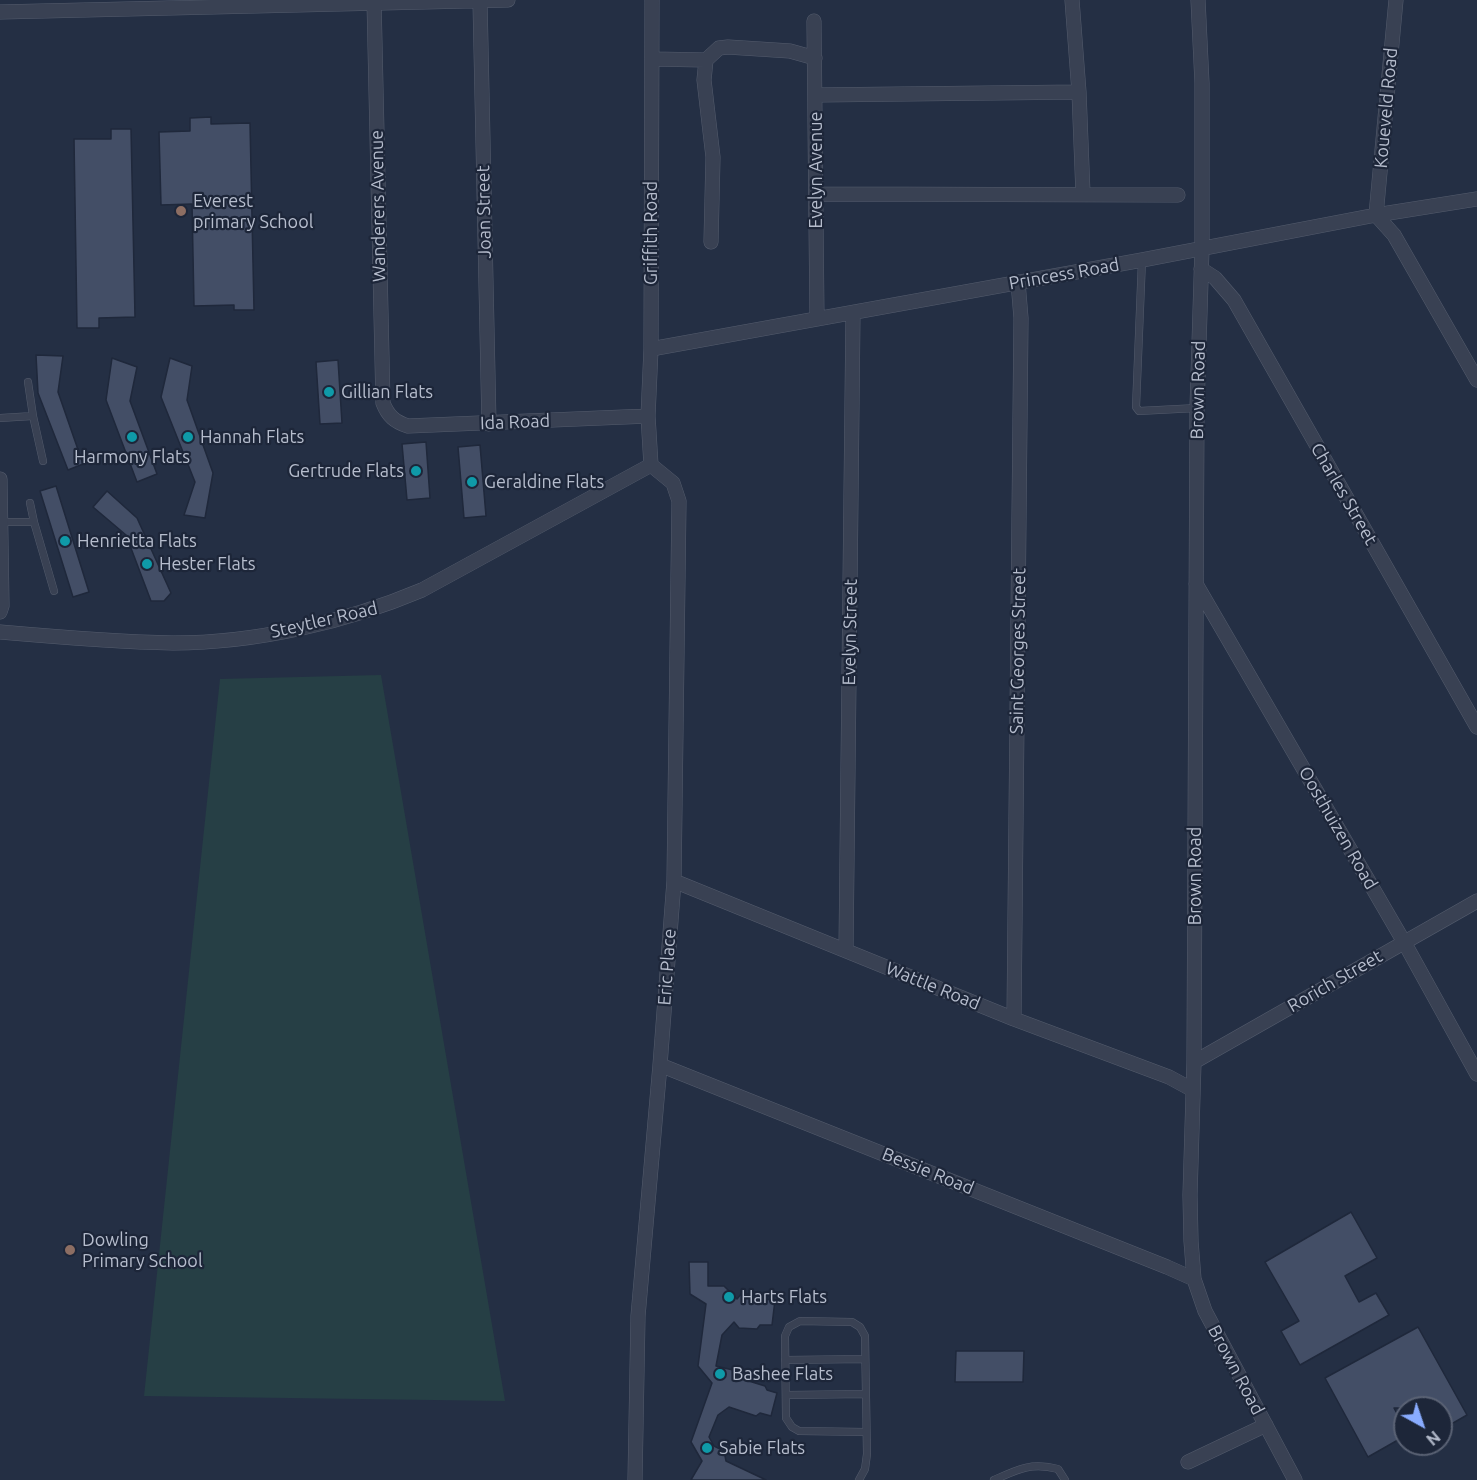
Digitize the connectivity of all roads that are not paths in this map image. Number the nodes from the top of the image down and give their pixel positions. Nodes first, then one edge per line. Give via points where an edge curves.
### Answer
1 (508, 0) edge
2 (652, 0) edge
3 (1072, 0) edge
4 (1198, 0) edge
5 (1396, 0) edge
6 (480, 1) edge
7 (374, 2) edge
8 (146, 4) edge
9 (0, 12) edge
10 (814, 21) dead end
11 (815, 58) junction
12 (652, 59) junction
13 (706, 60) junction
14 (1079, 92) junction
15 (816, 95) junction
16 (816, 194) junction
17 (1083, 194) junction
18 (1178, 195) dead end
19 (1477, 199) edge
20 (1376, 215) junction
21 (711, 242) dead end
22 (1203, 248) junction
23 (1142, 260) junction
24 (1201, 269) junction
25 (1018, 282) junction
26 (854, 313) junction
27 (817, 319) junction
28 (651, 349) junction
29 (1477, 380) edge
30 (28, 382) dead end
31 (1197, 408) junction
32 (387, 412) joint
33 (33, 416) junction
34 (648, 416) junction
35 (0, 418) edge
36 (489, 424) junction
37 (43, 461) dead end
38 (651, 465) junction
39 (0, 479) edge
40 (30, 503) dead end
41 (1, 522) edge
42 (34, 522) junction
43 (1196, 584) junction
44 (54, 591) dead end
45 (0, 612) edge
46 (0, 632) edge
47 (1477, 727) edge
48 (674, 881) junction
49 (1477, 901) edge
50 (1404, 942) junction
51 (846, 951) junction
52 (1014, 1019) junction
53 (1194, 1062) junction
54 (660, 1065) junction
55 (1477, 1074) edge
56 (1193, 1090) junction
57 (1194, 1279) junction
58 (866, 1359) junction
59 (785, 1360) junction
60 (866, 1394) junction
61 (786, 1395) junction
62 (1266, 1425) junction
63 (866, 1431) junction
64 (1188, 1462) dead end
65 (635, 1480) edge
66 (859, 1480) edge
67 (994, 1480) edge
68 (1065, 1480) edge
69 (1295, 1480) edge

1 - 6 street
2 - 12 street, Griffith Road
3 - 14 street
4 - 22 street
5 - 20 street, Koueveld Road
6 - 7 street
6 - 36 street, Joan Street
7 - 8 street
7 - 32 street, Wanderers Avenue via 383,403
8 - 9 street
10 - 11 street, Evelyn Avenue
11 - 13 street via 790,51 728,47 719,48
11 - 15 street, Evelyn Avenue
12 - 13 street
12 - 28 street, Griffith Road
13 - 21 street via 704,80 713,157
14 - 15 street
14 - 17 street
15 - 16 street, Evelyn Avenue
16 - 17 street
16 - 27 street, Evelyn Avenue
17 - 18 street
19 - 20 street, Princess Road
20 - 22 street, Princess Road
20 - 29 street via 1394,235
22 - 23 street, Princess Road
22 - 24 street, Brown Road
23 - 25 street, Princess Road
23 - 31 lane via 1136,407 1139,411
24 - 31 street, Brown Road
24 - 47 street, Charles Street via 1215,278 1234,300
25 - 26 street, Princess Road
25 - 52 street, Saint Georges Street via 1021,330
26 - 27 street, Princess Road
26 - 51 street, Evelyn Street
27 - 28 street, Princess Road
28 - 34 street, Griffith Road
30 - 33 lane
31 - 43 street, Brown Road
32 - 36 street, Ida Road via 408,426
33 - 35 lane
33 - 37 lane
34 - 36 street, Ida Road
34 - 38 street, Griffith Road
38 - 46 street, Steytler Road via 422,590 349,617 228,639 175,643
38 - 48 street, Eric Place via 673,483 680,501
39 - 41 street
40 - 42 lane
41 - 42 lane
41 - 45 street
42 - 44 lane
43 - 50 street, Oosthuizen Road
43 - 53 street, Brown Road
48 - 51 street, Wattle Road
48 - 54 street, Eric Place
49 - 50 street, Rorich Street
50 - 53 street, Rorich Street
50 - 55 street, Oosthuizen Road
51 - 52 street, Wattle Road
52 - 56 street, Wattle Road via 1169,1077
53 - 56 street, Brown Road
54 - 57 street, Bessie Road
54 - 65 street, Eric Place via 638,1316
56 - 57 street, Brown Road via 1190,1195
57 - 62 street, Brown Road via 1205,1311
58 - 59 lane
58 - 59 lane via 865,1336 852,1322 800,1321 785,1335
58 - 60 lane
59 - 61 lane
60 - 61 lane
60 - 63 lane
61 - 63 lane via 786,1418 799,1431
62 - 64 street
62 - 69 street, Brown Road
63 - 66 lane via 865,1469
67 - 68 lane via 1042,1465 1058,1469

